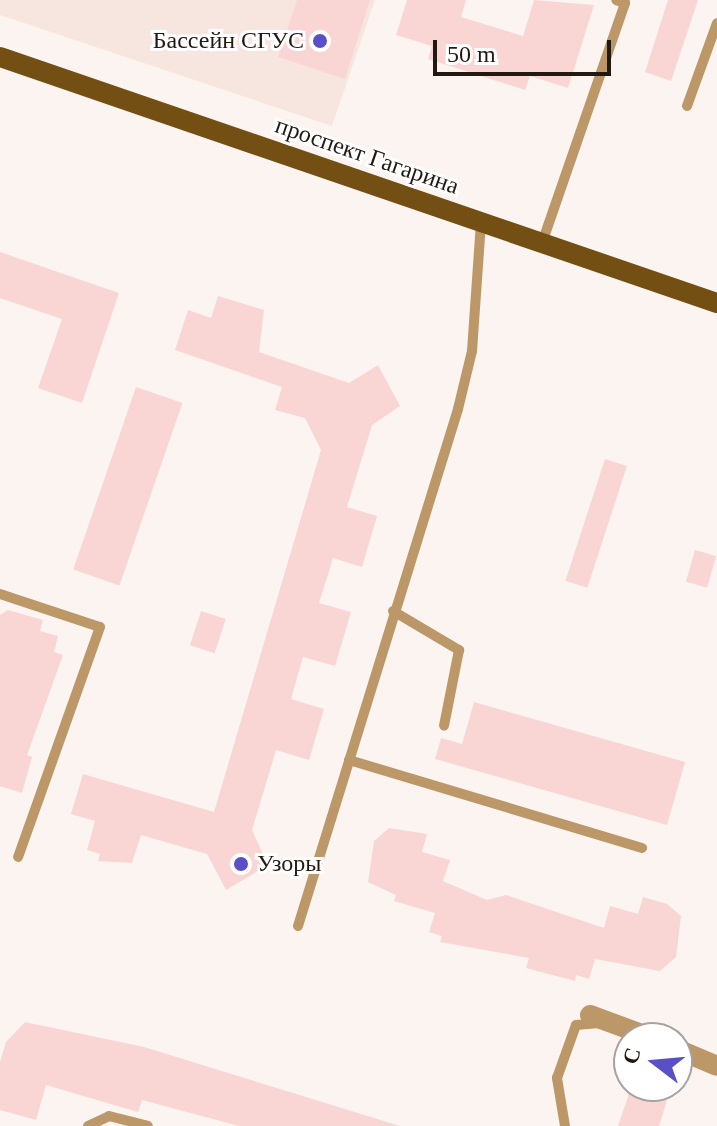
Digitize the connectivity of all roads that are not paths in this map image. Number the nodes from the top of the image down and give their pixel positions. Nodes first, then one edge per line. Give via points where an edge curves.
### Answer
1 (616, 0) edge
2 (717, 23) edge
3 (0, 57) edge
4 (687, 106) dead end
5 (481, 223) junction
6 (542, 243) junction
7 (716, 307) edge
8 (0, 594) edge
9 (393, 611) junction
10 (444, 726) dead end
11 (349, 760) junction
12 (642, 848) dead end
13 (18, 857) dead end
14 (298, 926) dead end
15 (600, 1018) joint
16 (613, 1023) edge
17 (693, 1056) edge
18 (717, 1066) edge
19 (88, 1126) edge
20 (148, 1126) edge
21 (565, 1126) edge

1 - 6 lane via 625,3
2 - 4 lane
3 - 5 main road, проспект Гагарина
5 - 6 main road, проспект Гагарина
5 - 9 lane via 472,351
6 - 7 main road, проспект Гагарина
8 - 13 lane via 100,627
9 - 10 lane via 459,650
9 - 11 lane
11 - 12 lane
11 - 14 lane
15 - 16 street
15 - 21 lane via 576,1025 557,1078
17 - 18 street
19 - 20 lane via 109,1116

